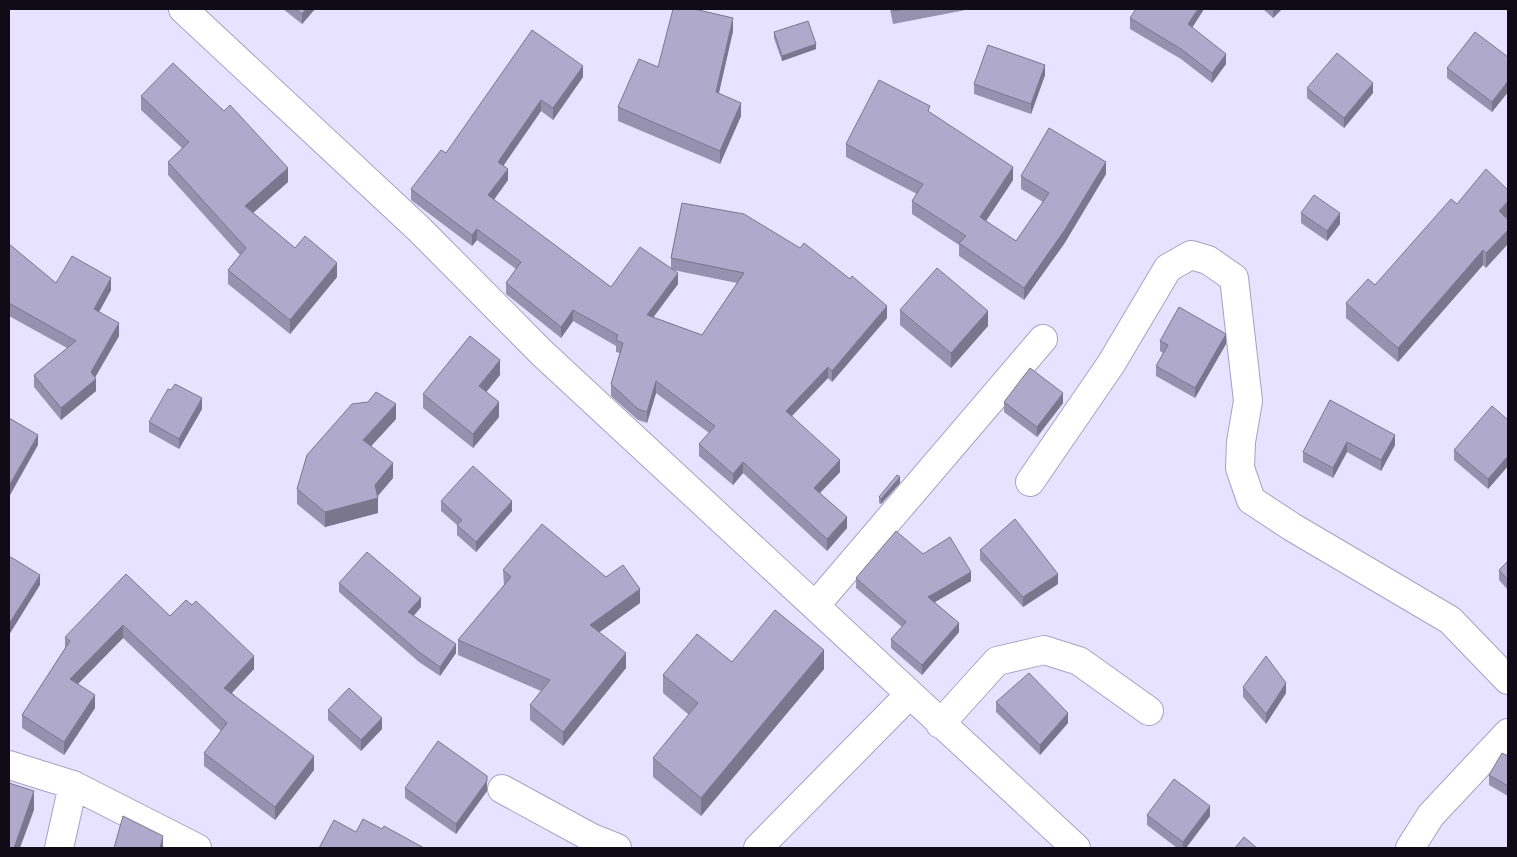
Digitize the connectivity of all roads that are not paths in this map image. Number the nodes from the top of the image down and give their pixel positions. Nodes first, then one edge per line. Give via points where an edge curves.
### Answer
1 (183, 9) edge
2 (1043, 338) dead end
3 (1030, 482) dead end
4 (814, 606) junction
5 (1508, 680) edge
6 (909, 695) junction
7 (1150, 711) dead end
8 (940, 724) junction
9 (1508, 733) edge
10 (9, 765) edge
11 (74, 785) junction
12 (502, 789) dead end
13 (59, 848) edge
14 (197, 848) edge
15 (617, 848) edge
16 (758, 848) edge
17 (1076, 848) edge
18 (1410, 848) edge

1 - 4 street via 419,229 542,353
2 - 4 street
3 - 5 street via 1111,364 1168,268 1192,255 1208,260 1234,278 1248,400 1240,468 1251,500 1450,620
4 - 6 street
6 - 8 street
6 - 16 street
7 - 8 street via 1079,661 1044,650 997,661
8 - 17 street
9 - 18 street via 1430,815
10 - 11 street
11 - 13 street
11 - 14 street
12 - 15 street via 592,838

